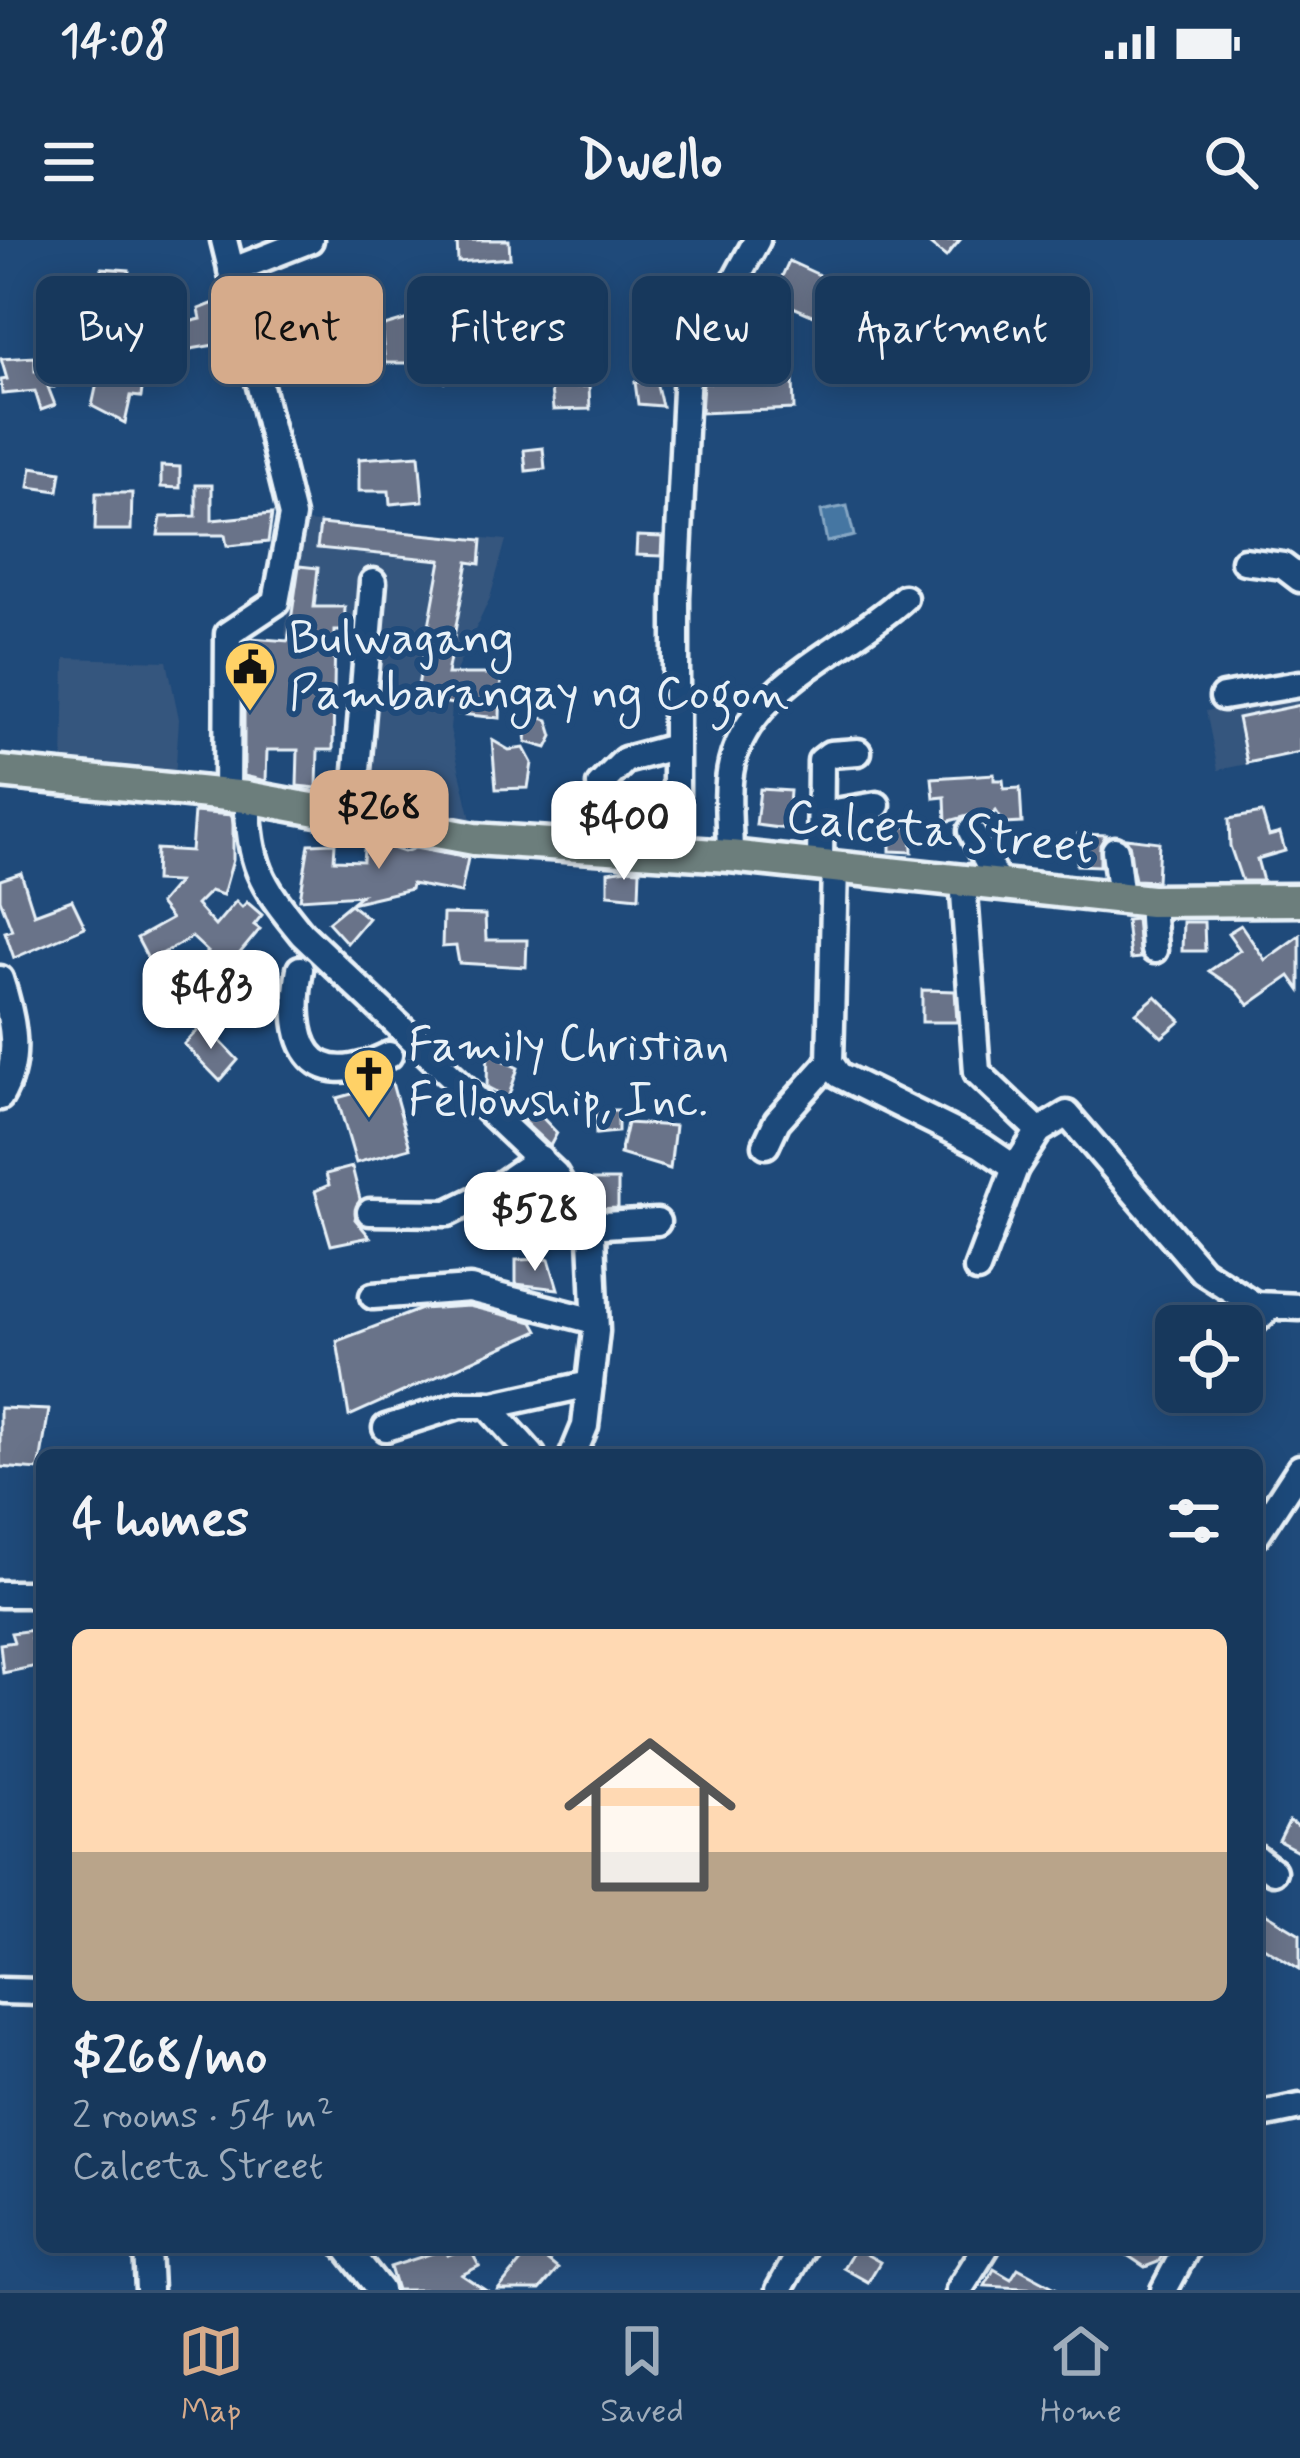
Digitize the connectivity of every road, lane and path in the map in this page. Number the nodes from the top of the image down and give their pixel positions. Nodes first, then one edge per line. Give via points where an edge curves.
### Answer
1 (224, 240) edge
2 (310, 240) edge
3 (757, 240) edge
4 (231, 271) junction
5 (1244, 561) dead end
6 (1300, 579) edge
7 (373, 582) dead end
8 (904, 598) dead end
9 (1300, 684) edge
10 (1223, 697) dead end
11 (674, 747) junction
12 (858, 752) dead end
13 (0, 772) edge
14 (600, 785) dead end
15 (237, 796) junction
16 (877, 805) dead end
17 (823, 814) junction
18 (353, 817) junction
19 (971, 831) dead end
20 (1114, 850) dead end
21 (676, 852) junction
22 (730, 856) junction
23 (827, 866) junction
24 (963, 880) junction
25 (999, 885) junction
26 (1136, 899) junction
27 (1300, 900) edge
28 (1154, 950) dead end
29 (300, 969) dead end
30 (0, 979) edge
31 (388, 1055) dead end
32 (830, 1062) junction
33 (0, 1097) edge
34 (1039, 1131) junction
35 (766, 1145) dead end
36 (540, 1158) junction
37 (1015, 1168) junction
38 (370, 1212) dead end
39 (657, 1222) dead end
40 (586, 1226) junction
41 (977, 1269) dead end
42 (373, 1296) dead end
43 (1300, 1307) edge
44 (1268, 1309) junction
45 (1263, 1314) edge
46 (595, 1321) junction
47 (590, 1384) junction
48 (488, 1405) junction
49 (386, 1428) dead end
50 (527, 1449) edge
51 (575, 1449) edge
52 (1300, 1468) edge
53 (1263, 1525) edge
54 (0, 1594) edge
55 (36, 1594) edge
56 (0, 1991) edge
57 (36, 1992) edge
58 (1300, 2107) edge
59 (1263, 2115) edge
60 (147, 2253) edge
61 (351, 2253) edge
62 (800, 2253) edge
63 (982, 2253) edge
64 (1184, 2253) edge
65 (149, 2290) edge
66 (380, 2290) edge
67 (779, 2290) edge
68 (959, 2290) edge
69 (1164, 2290) edge

1 - 4 street
2 - 4 street
3 - 11 street via 687,369
4 - 15 street via 292,516 276,602 228,634
5 - 6 street via 1283,566
7 - 18 street
8 - 22 street via 792,680 748,728 730,769
9 - 10 street
11 - 14 street via 625,760
11 - 21 street
12 - 17 street via 821,761
13 - 15 main road, Calceta Street
15 - 18 main road, Calceta Street
15 - 36 street via 250,861 276,902
16 - 17 street
17 - 23 street
18 - 21 main road, Calceta Street via 474,838
19 - 25 street
20 - 26 street
21 - 22 main road, Calceta Street
22 - 23 main road, Calceta Street
23 - 24 main road, Calceta Street
23 - 32 street
24 - 25 main road, Calceta Street
24 - 34 street via 977,1072
25 - 26 main road, Calceta Street
26 - 27 main road, Calceta Street
26 - 28 street
29 - 31 street via 292,1012 309,1055 341,1067
30 - 33 street via 14,1047
32 - 35 street
32 - 37 street via 855,1087 981,1144
34 - 37 street
34 - 44 street via 1058,1115 1076,1120 1202,1271
36 - 38 street via 448,1213
36 - 40 street
37 - 41 street
39 - 40 street
40 - 46 street
42 - 46 street via 470,1288
43 - 44 street
44 - 45 street
46 - 47 street
47 - 48 street
47 - 51 street
48 - 49 street via 459,1405
48 - 50 street
52 - 53 street
54 - 55 street
56 - 57 street
58 - 59 street
60 - 65 street
61 - 66 street
62 - 67 street
63 - 68 street
64 - 69 street

